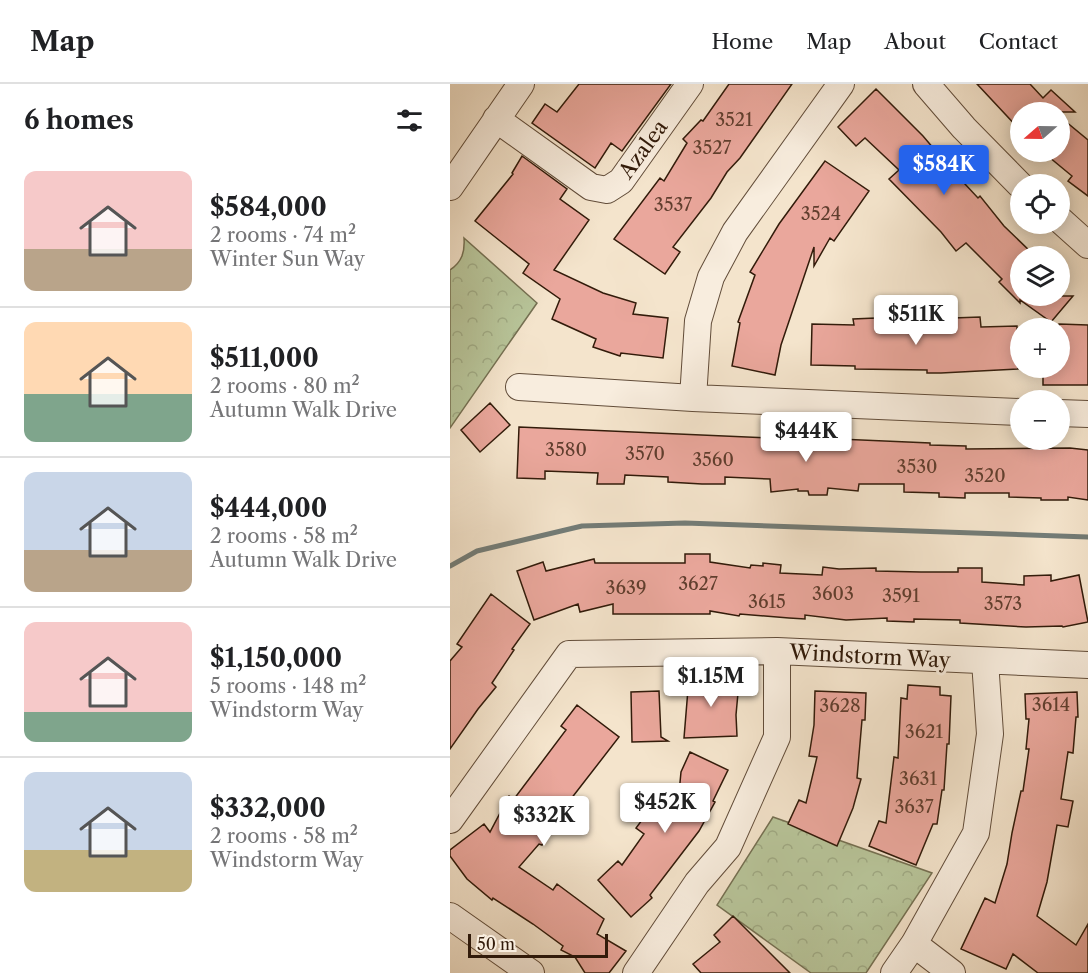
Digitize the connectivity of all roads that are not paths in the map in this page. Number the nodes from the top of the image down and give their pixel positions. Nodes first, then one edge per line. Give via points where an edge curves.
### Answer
1 (521, 84) edge
2 (690, 84) edge
3 (841, 84) edge
4 (926, 84) edge
5 (496, 119) junction
6 (1010, 175) edge
7 (450, 187) edge
8 (1070, 229) edge
9 (1088, 245) edge
10 (519, 387) dead end
11 (693, 398) junction
12 (1010, 412) edge
13 (1070, 413) edge
14 (1088, 414) edge
15 (777, 651) junction
16 (985, 661) junction
17 (1088, 665) edge
18 (450, 820) edge
19 (450, 916) edge
20 (914, 944) junction
21 (531, 973) edge
22 (636, 973) edge
23 (894, 973) edge
24 (952, 973) edge

1 - 5 street
2 - 5 street, Azalea via 621,181 607,190 591,188
3 - 11 street via 735,232 711,277 698,321
4 - 6 street
5 - 7 street
8 - 9 street
10 - 11 street
11 - 12 street
13 - 14 street
15 - 16 street, Windstorm Way
15 - 18 street, Windstorm Way via 569,654
15 - 22 street via 777,737 728,847 697,883
16 - 17 street, Windstorm Way
16 - 20 street via 990,734 976,833
19 - 21 street
20 - 23 street
20 - 24 street

